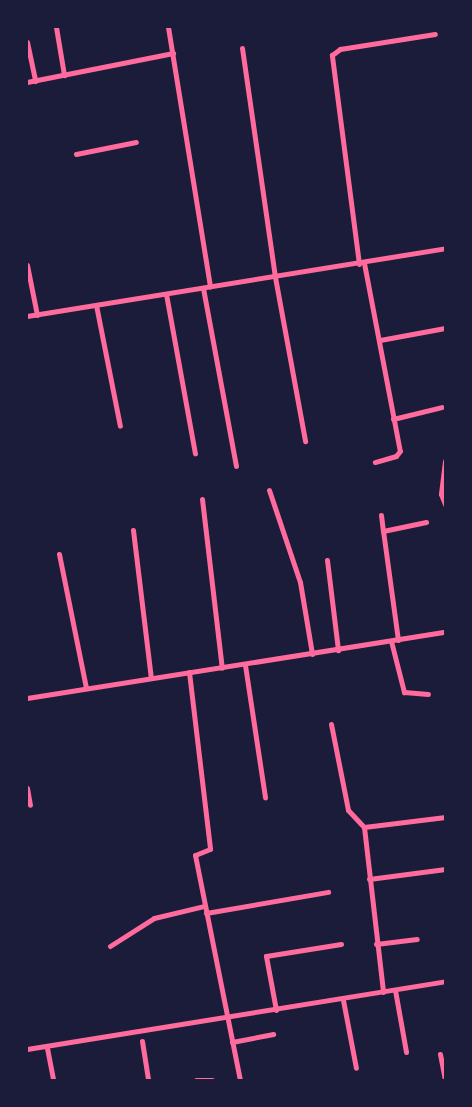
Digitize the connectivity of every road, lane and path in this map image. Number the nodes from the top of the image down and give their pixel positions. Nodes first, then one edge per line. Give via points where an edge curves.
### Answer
1 (56, 27) edge
2 (168, 27) edge
3 (435, 34) dead end
4 (27, 42) edge
5 (242, 48) dead end
6 (173, 53) junction
7 (64, 75) junction
8 (35, 81) junction
9 (27, 82) edge
10 (136, 142) dead end
11 (76, 154) dead end
12 (445, 248) edge
13 (361, 263) junction
14 (27, 265) edge
15 (274, 277) junction
16 (210, 287) junction
17 (203, 288) junction
18 (166, 294) junction
19 (96, 305) junction
20 (37, 315) junction
21 (27, 316) edge
22 (445, 328) edge
23 (380, 340) junction
24 (442, 407) dead end
25 (393, 419) junction
26 (120, 426) dead end
27 (305, 441) dead end
28 (195, 453) dead end
29 (445, 461) edge
30 (375, 462) dead end
31 (236, 466) dead end
32 (269, 490) dead end
33 (202, 499) dead end
34 (445, 504) edge
35 (381, 515) dead end
36 (426, 522) dead end
37 (133, 530) dead end
38 (382, 531) junction
39 (58, 554) dead end
40 (327, 560) dead end
41 (445, 632) edge
42 (394, 640) junction
43 (338, 650) junction
44 (312, 654) junction
45 (245, 665) junction
46 (222, 669) junction
47 (189, 672) junction
48 (151, 678) junction
49 (86, 688) junction
50 (428, 694) dead end
51 (27, 698) edge
52 (331, 724) dead end
53 (27, 788) edge
54 (265, 797) dead end
55 (30, 805) dead end
56 (445, 817) edge
57 (364, 827) junction
58 (445, 870) edge
59 (369, 879) junction
60 (328, 892) dead end
61 (204, 906) junction
62 (206, 913) junction
63 (417, 939) dead end
64 (341, 944) dead end
65 (376, 944) junction
66 (110, 946) dead end
67 (445, 981) edge
68 (395, 990) junction
69 (382, 993) junction
70 (343, 1000) junction
71 (276, 1010) junction
72 (227, 1018) junction
73 (273, 1035) dead end
74 (142, 1041) dead end
75 (232, 1042) junction
76 (47, 1048) junction
77 (27, 1049) edge
78 (406, 1052) dead end
79 (440, 1054) dead end
80 (356, 1068) dead end
81 (53, 1080) edge
82 (148, 1080) edge
83 (196, 1080) edge
84 (212, 1080) edge
85 (240, 1080) edge
86 (445, 1080) edge

1 - 7 street
2 - 6 street
3 - 13 street via 340,49 332,55
4 - 8 street
5 - 15 street
6 - 7 street
6 - 16 street
7 - 8 street
8 - 9 street
10 - 11 street
12 - 13 street
13 - 15 street
13 - 23 street
14 - 20 street
15 - 16 street
15 - 27 street
16 - 17 street
17 - 18 street
17 - 31 street
18 - 19 street
18 - 28 street
19 - 20 street
19 - 26 street
20 - 21 street
22 - 23 street
23 - 25 street
24 - 25 street
25 - 30 street via 400,454
29 - 34 street via 441,494
32 - 44 street via 300,582
33 - 46 street
35 - 38 street
36 - 38 street
37 - 48 street
38 - 42 street
39 - 49 street
40 - 43 street
41 - 42 street
42 - 43 street
42 - 50 street via 404,692
43 - 44 street
44 - 45 street
45 - 46 street
45 - 54 street
46 - 47 street
47 - 48 street
47 - 61 street via 210,849 195,855
48 - 49 street
49 - 51 street
52 - 57 street via 348,810
53 - 55 street
56 - 57 street
57 - 59 street
58 - 59 street
59 - 65 street
60 - 62 street
61 - 62 street
61 - 66 street via 154,918
62 - 72 street
63 - 65 street
64 - 71 street via 267,956
65 - 69 street
67 - 68 street
68 - 69 street
68 - 78 street
69 - 70 street
70 - 71 street
70 - 80 street
71 - 72 street
72 - 75 street
72 - 76 street
73 - 75 street
74 - 82 street
75 - 85 street
76 - 77 street
76 - 81 street
79 - 86 street
83 - 84 street

